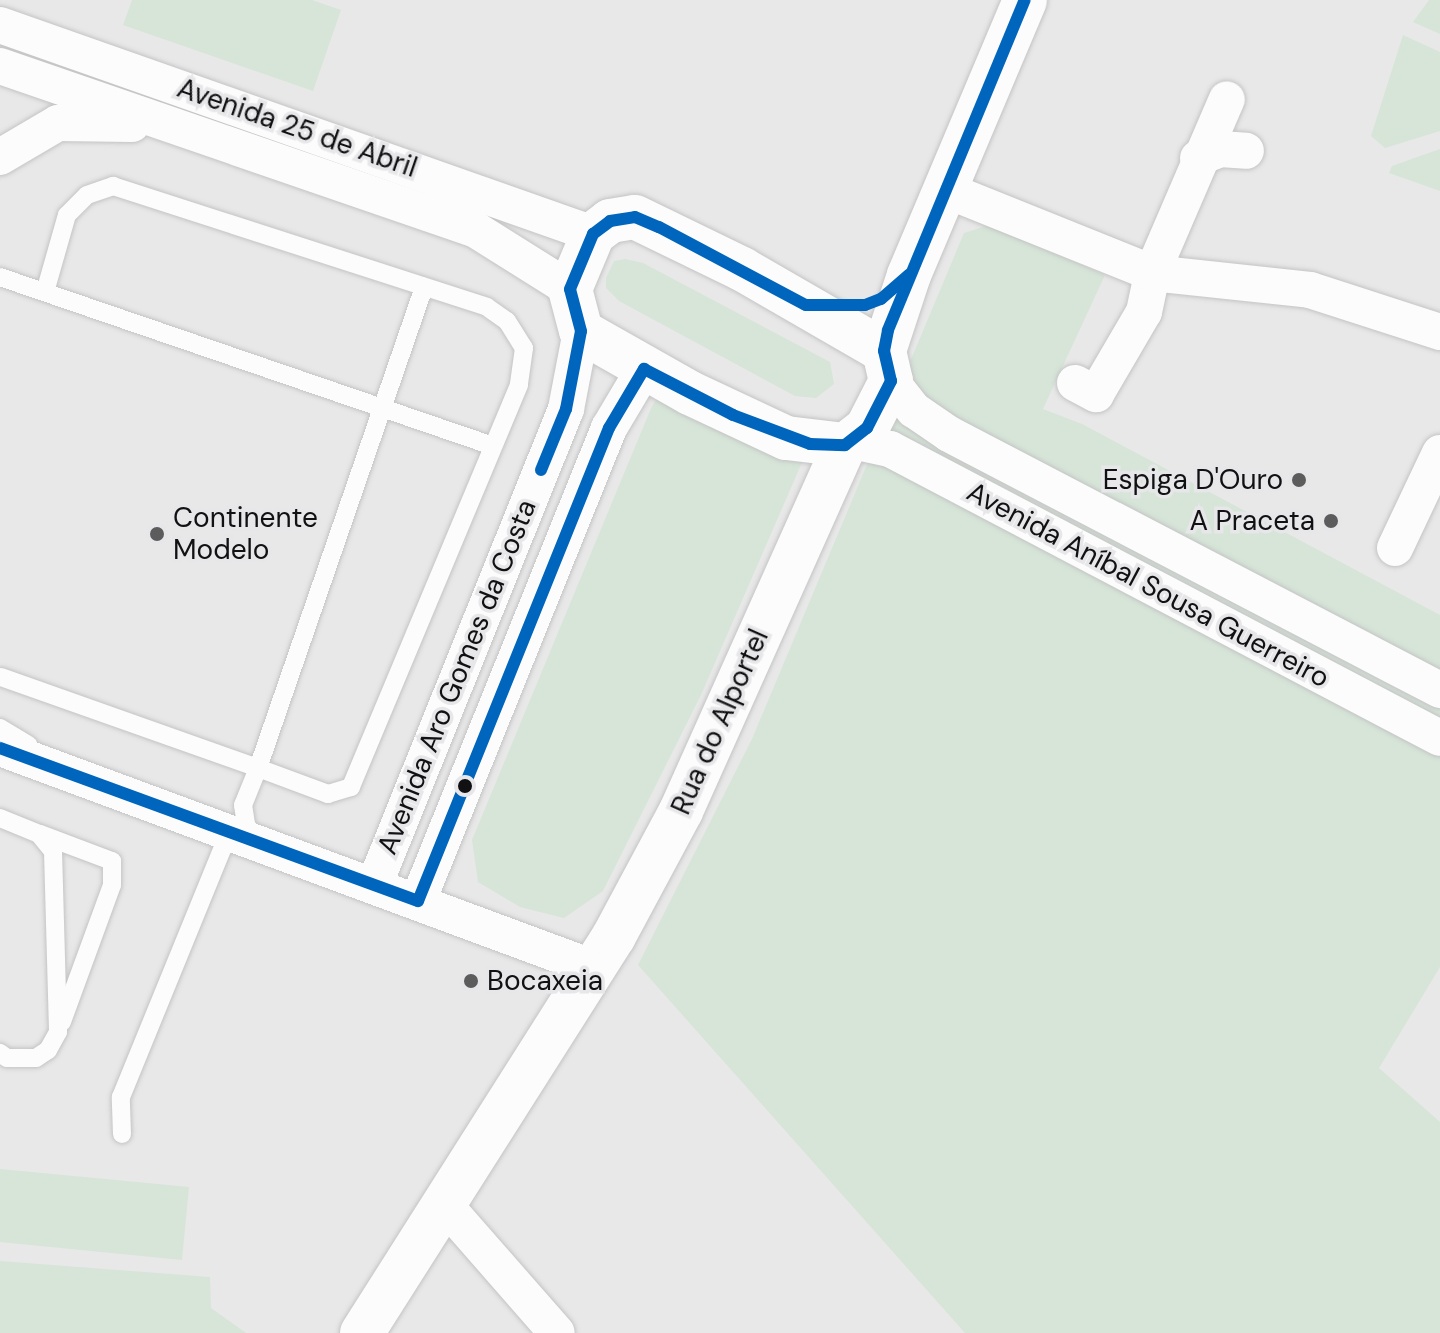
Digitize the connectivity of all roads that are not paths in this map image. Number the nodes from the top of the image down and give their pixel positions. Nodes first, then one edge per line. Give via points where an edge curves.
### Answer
1 (1025, 0) edge
2 (0, 25) edge
3 (0, 66) edge
4 (1227, 99) dead end
5 (176, 126) junction
6 (1246, 151) dead end
7 (0, 157) edge
8 (1198, 158) junction
9 (946, 190) junction
10 (593, 234) junction
11 (1152, 273) junction
12 (909, 275) junction
13 (0, 277) edge
14 (424, 287) junction
15 (570, 289) junction
16 (45, 292) junction
17 (806, 305) junction
18 (581, 331) junction
19 (1440, 332) edge
20 (887, 366) junction
21 (644, 369) junction
22 (1075, 383) dead end
23 (383, 408) junction
24 (493, 446) junction
25 (837, 450) junction
26 (1440, 453) edge
27 (1395, 548) dead end
28 (1, 677) edge
29 (1440, 690) edge
30 (0, 728) edge
31 (1440, 738) edge
32 (0, 748) edge
33 (258, 768) junction
34 (58, 769) junction
35 (0, 818) edge
36 (39, 834) junction
37 (244, 839) junction
38 (374, 886) junction
39 (418, 901) junction
40 (594, 968) junction
41 (58, 1032) junction
42 (0, 1053) edge
43 (122, 1134) dead end
44 (444, 1204) junction
45 (362, 1333) edge
46 (557, 1333) edge

1 - 9 main road
2 - 10 street, Avenida 25 de Abril
3 - 5 street, Avenida 25 de Abril
4 - 8 street
5 - 7 street via 58,123
5 - 15 street, Avenida 25 de Abril via 476,230
6 - 8 street via 1220,149
8 - 11 street
9 - 11 street
9 - 12 main road
10 - 15 main road
10 - 17 main road via 610,221 635,217
11 - 19 street via 1310,290
11 - 22 street via 1144,312 1096,394
12 - 17 main road via 881,299 865,305
12 - 20 main road
13 - 16 lane
14 - 16 lane via 113,186 87,195 67,215
14 - 23 lane
14 - 24 lane via 487,307 507,321 524,348 519,385
15 - 18 main road
16 - 23 lane
17 - 20 main road
18 - 21 main road
18 - 38 street, Avenida Aro Gomes da Costa via 566,409
20 - 25 main road, Rua do Alportel via 878,413
20 - 29 street, Avenida Aníbal Sousa Guerreiro via 914,410 949,434
21 - 25 main road via 786,438
21 - 39 street, Avenida Aro Gomes da Costa via 609,428
23 - 24 lane
23 - 33 lane
24 - 33 lane via 351,787 328,794
25 - 31 street, Avenida Aníbal Sousa Guerreiro via 890,449
25 - 40 main road, Rua do Alportel via 681,811
26 - 27 street
28 - 33 lane
30 - 34 lane
32 - 34 street
33 - 37 lane via 243,805
34 - 37 street
35 - 36 lane
36 - 41 lane via 53,851
36 - 41 lane via 112,861 112,885
37 - 38 street
37 - 43 lane via 121,1097
38 - 39 street
39 - 40 street
40 - 44 main road, Rua do Alportel
41 - 42 lane via 36,1058
44 - 45 main road, Rua do Alportel
44 - 46 street

